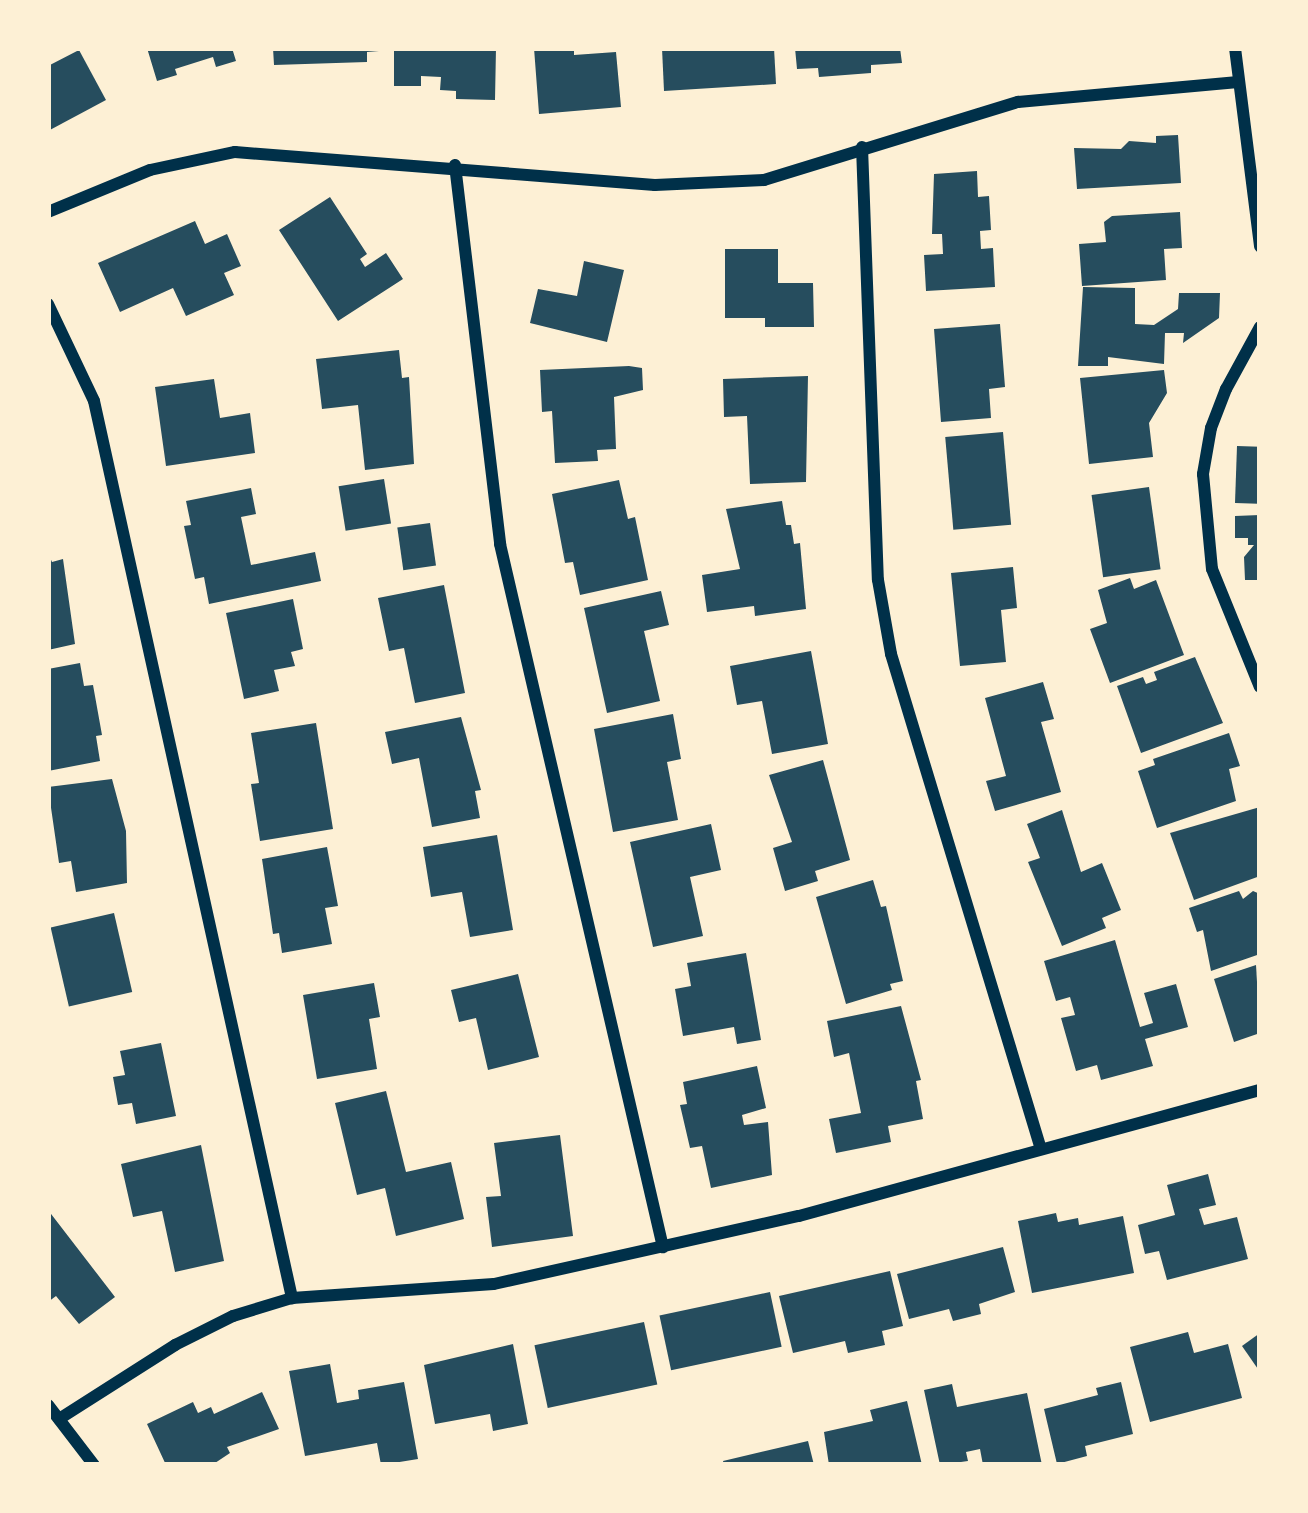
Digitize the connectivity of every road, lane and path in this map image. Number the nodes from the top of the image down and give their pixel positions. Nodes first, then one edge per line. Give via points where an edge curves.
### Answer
1 (1235, 48) edge
2 (1238, 82) junction
3 (862, 146) junction
4 (454, 165) junction
5 (48, 212) edge
6 (1260, 246) edge
7 (48, 304) edge
8 (1260, 327) edge
9 (1260, 687) edge
10 (1260, 1090) edge
11 (1040, 1146) junction
12 (663, 1247) junction
13 (292, 1298) junction
14 (48, 1405) edge
15 (59, 1419) junction
16 (94, 1465) edge

1 - 2 street
2 - 3 street via 1018,102
2 - 6 street
3 - 4 street via 764,180 655,185
3 - 11 street via 878,580 891,654
4 - 5 street via 235,152 150,170
4 - 12 street via 500,544
7 - 13 street via 94,400
8 - 9 street via 1218,409 1203,474 1212,569
10 - 11 street
11 - 12 street
12 - 13 street via 494,1284
13 - 15 street via 175,1345
14 - 15 street
15 - 16 street

